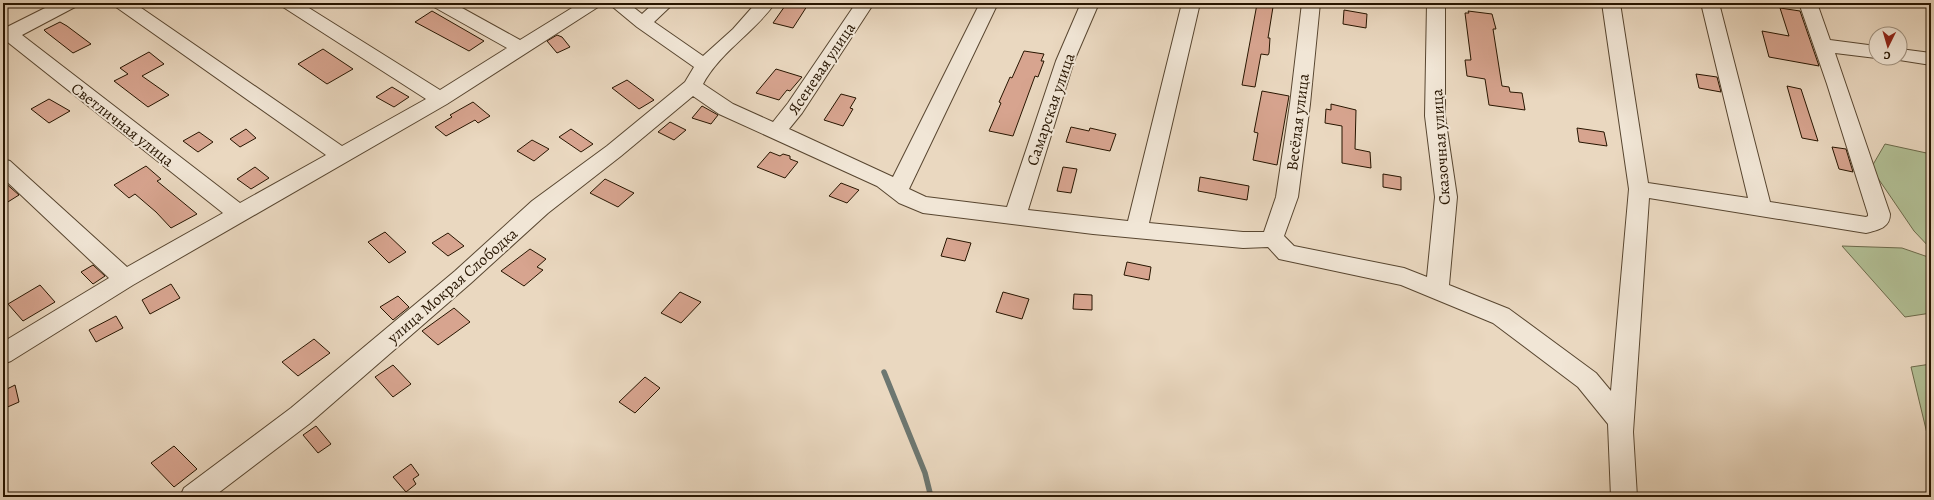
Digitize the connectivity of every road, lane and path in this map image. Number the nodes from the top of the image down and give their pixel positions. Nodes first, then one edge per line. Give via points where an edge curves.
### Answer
1 (69, 3) edge
2 (122, 3) edge
3 (289, 3) edge
4 (440, 3) edge
5 (592, 3) edge
6 (617, 3) edge
7 (665, 3) edge
8 (766, 3) edge
9 (865, 3) edge
10 (989, 3) edge
11 (1090, 3) edge
12 (1191, 3) edge
13 (1311, 3) edge
14 (1436, 3) edge
15 (1611, 3) edge
16 (1710, 3) edge
17 (1808, 3) edge
18 (643, 23) junction
19 (6, 34) edge
20 (1823, 45) junction
21 (521, 48) junction
22 (1868, 51) edge
23 (1908, 56) edge
24 (1931, 59) edge
25 (704, 65) junction
26 (692, 86) junction
27 (440, 99) junction
28 (776, 132) junction
29 (341, 155) junction
30 (3, 166) edge
31 (1638, 189) junction
32 (897, 191) junction
33 (1761, 208) junction
34 (239, 214) junction
35 (1015, 216) junction
36 (1138, 230) junction
37 (1272, 238) junction
38 (125, 279) junction
39 (1437, 290) junction
40 (4, 351) edge
41 (1621, 421) junction
42 (193, 497) edge
43 (1624, 497) edge

1 - 19 street
2 - 29 street
3 - 27 street
4 - 21 street
5 - 21 street
6 - 18 street
7 - 18 street
8 - 25 street, улица Мокрая Слободка via 740,33
9 - 28 street, Ясеневая улица via 795,108
10 - 32 street
11 - 35 street, Самарская улица via 1061,74
12 - 36 street
13 - 37 street, Весёлая улица via 1287,197
14 - 39 street, Сказочная улица via 1435,116 1446,197
15 - 31 street
16 - 33 street
17 - 20 street
18 - 25 street
19 - 34 street, Светличная улица
20 - 22 street
20 - 33 street via 1878,219 1875,223 1866,225
21 - 27 street
23 - 24 street
25 - 26 street, улица Мокрая Слободка
26 - 28 street via 726,109
26 - 42 street, улица Мокрая Слободка via 614,151 540,207 463,277 300,416
27 - 29 street
28 - 32 street via 884,181
29 - 34 street
30 - 38 street
31 - 33 street
31 - 41 street
32 - 35 street via 923,205
34 - 38 street
35 - 36 street
36 - 37 street via 1242,240
37 - 39 street via 1287,253 1404,277
38 - 40 street
39 - 41 street via 1501,316 1587,380
41 - 43 street

